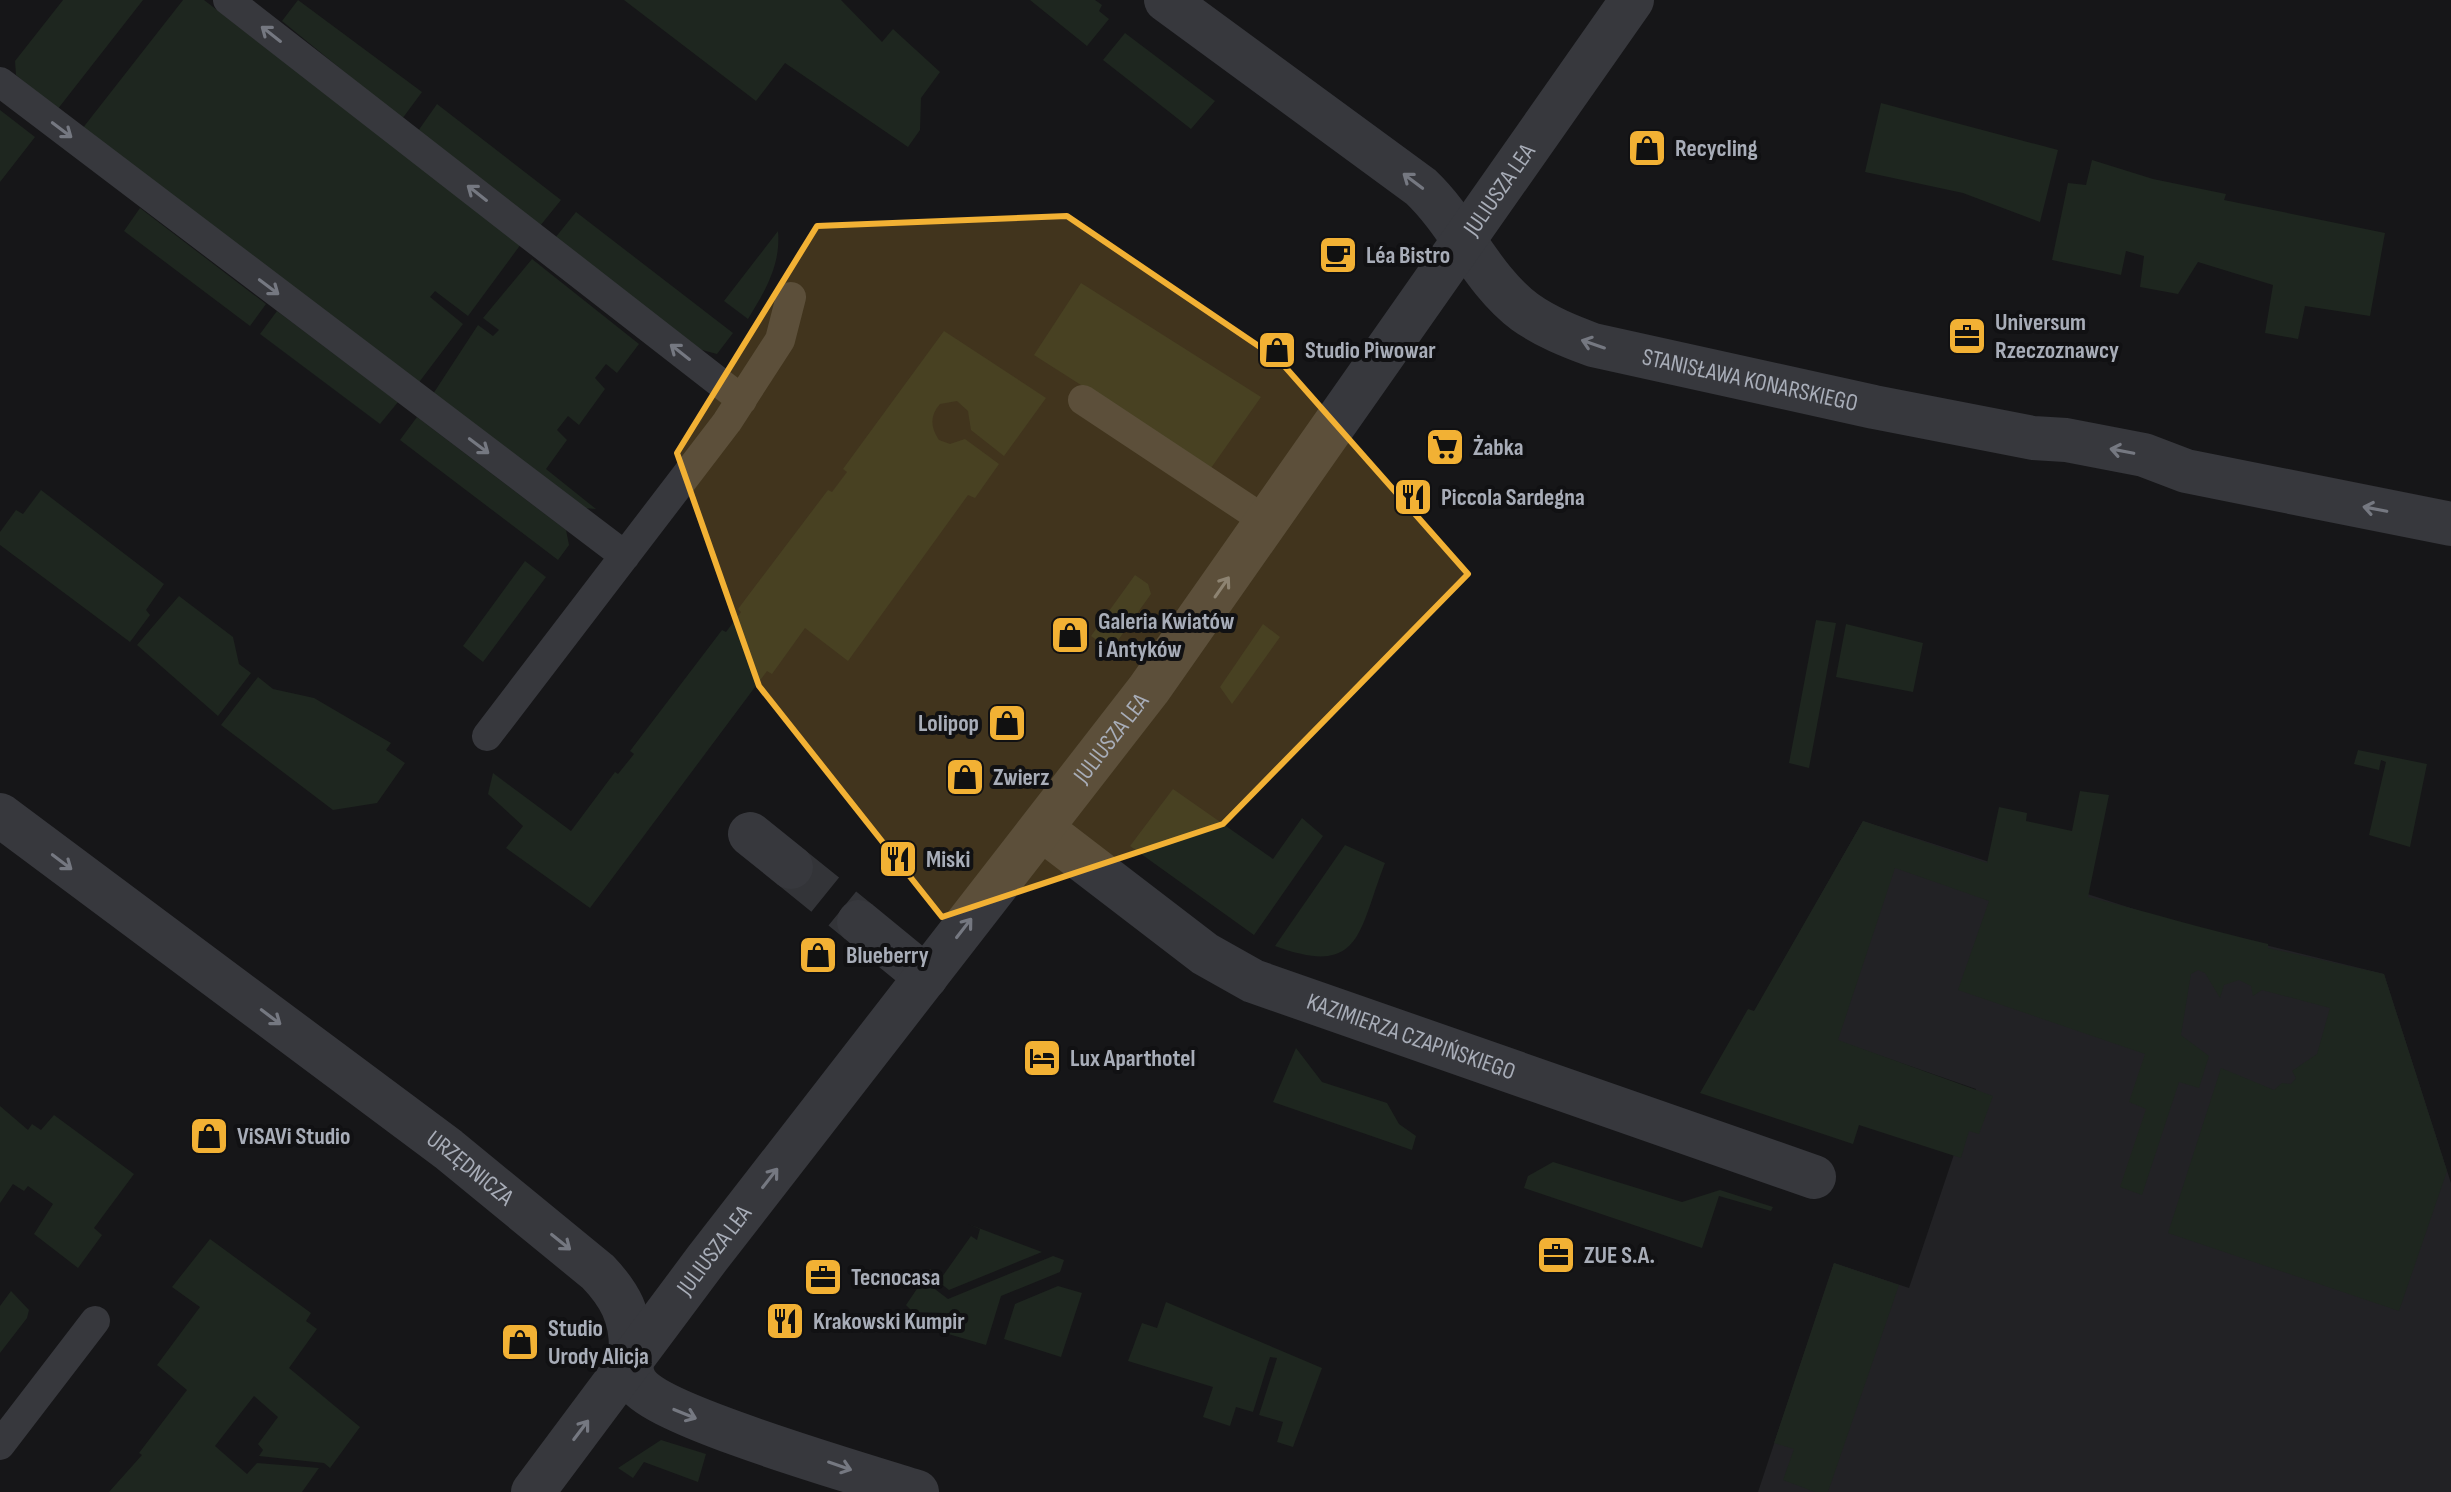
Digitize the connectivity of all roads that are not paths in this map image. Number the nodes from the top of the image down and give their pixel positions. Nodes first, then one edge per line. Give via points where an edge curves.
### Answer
1 (228, 0) edge
2 (1632, 0) edge
3 (1179, 4) edge
4 (0, 82) edge
5 (1466, 238) junction
6 (791, 297) dead end
7 (742, 400) junction
8 (1083, 400) dead end
9 (1267, 522) junction
10 (2451, 524) edge
11 (625, 556) junction
12 (487, 736) dead end
13 (0, 815) edge
14 (1042, 829) junction
15 (750, 834) dead end
16 (791, 867) tunnel mouth
17 (859, 922) tunnel mouth
18 (926, 977) junction
19 (1814, 1177) dead end
20 (95, 1321) dead end
21 (630, 1365) junction
22 (0, 1445) edge
23 (533, 1492) edge
24 (917, 1492) edge

7 -> 1 lane
2 - 5 street, JULIUSZA LEA
5 -> 3 street, STANISŁAWA KONARSKIEGO via 1421,187
4 -> 11 lane
5 - 9 street, JULIUSZA LEA
10 -> 5 street, STANISŁAWA KONARSKIEGO via 2186,471 2144,455 1903,413 1593,345 1524,311
6 - 7 lane via 780,340
7 - 11 lane
8 - 9 lane
14 -> 9 street, JULIUSZA LEA
11 - 12 lane
13 -> 21 street, URZĘDNICZA via 448,1149 598,1272 625,1308
18 -> 14 street, JULIUSZA LEA
14 - 19 street, KAZIMIERZA CZAPIŃSKIEGO via 1205,954 1253,981
15 - 16 street
17 - 18 street
21 -> 18 street, JULIUSZA LEA
20 - 22 lane
23 -> 21 street, JULIUSZA LEA
21 -> 24 street via 638,1386 670,1408

